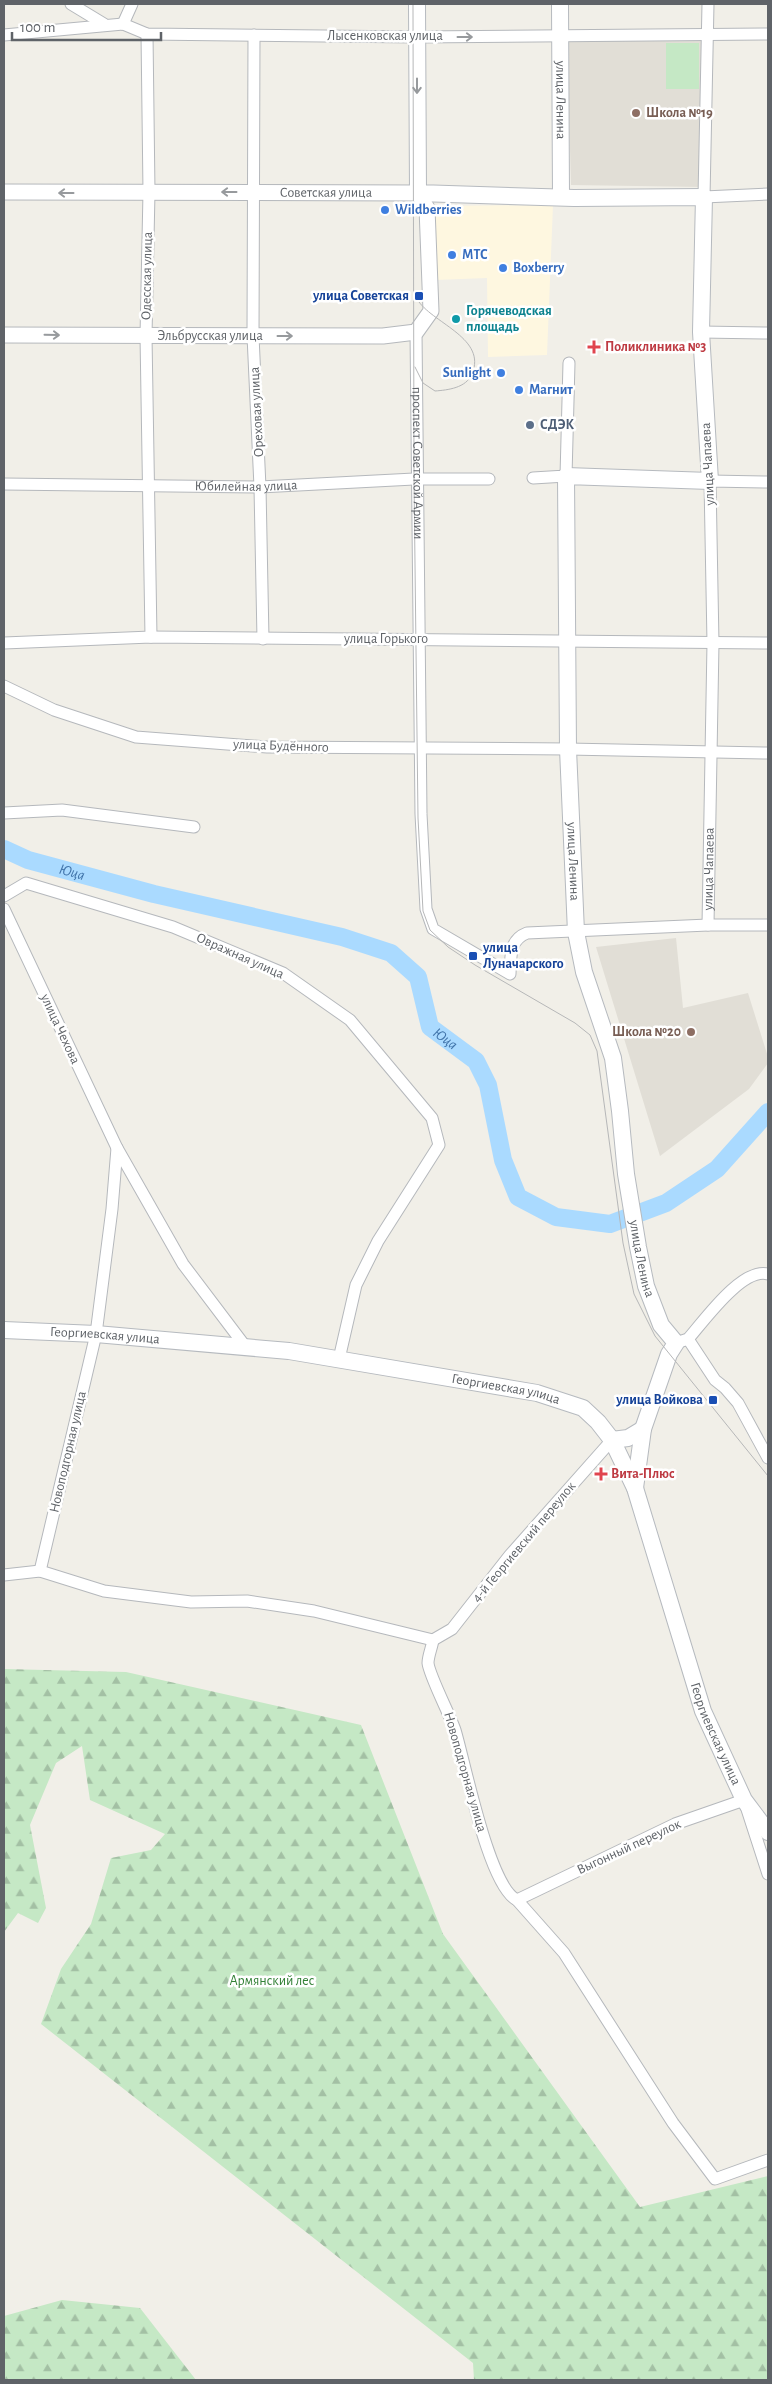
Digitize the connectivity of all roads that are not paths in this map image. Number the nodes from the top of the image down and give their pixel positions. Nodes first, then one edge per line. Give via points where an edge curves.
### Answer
1 (71, 4) edge
2 (132, 4) edge
3 (417, 4) edge
4 (560, 4) edge
5 (708, 4) edge
6 (104, 24) junction
7 (123, 24) junction
8 (147, 34) junction
9 (708, 34) junction
10 (768, 34) edge
11 (4, 35) edge
12 (254, 35) junction
13 (561, 36) junction
14 (417, 37) junction
15 (4, 192) edge
16 (149, 192) junction
17 (253, 192) junction
18 (418, 192) junction
19 (768, 194) edge
20 (561, 197) junction
21 (704, 197) junction
22 (416, 332) junction
23 (701, 332) junction
24 (4, 334) edge
25 (768, 334) edge
26 (146, 336) junction
27 (253, 336) junction
28 (569, 364) dead end
29 (566, 476) junction
30 (533, 478) dead end
31 (417, 479) junction
32 (490, 479) dead end
33 (710, 481) junction
34 (768, 482) edge
35 (4, 484) edge
36 (149, 484) junction
37 (260, 487) junction
38 (152, 637) junction
39 (419, 638) junction
40 (262, 639) junction
41 (568, 641) junction
42 (4, 643) edge
43 (713, 643) junction
44 (768, 643) edge
45 (4, 686) edge
46 (421, 748) junction
47 (568, 749) junction
48 (712, 752) junction
49 (768, 753) edge
50 (4, 813) edge
51 (194, 827) dead end
52 (4, 896) edge
53 (4, 909) edge
54 (708, 925) junction
55 (768, 925) edge
56 (576, 932) junction
57 (117, 1148) junction
58 (768, 1274) edge
59 (4, 1330) edge
60 (96, 1334) junction
61 (682, 1341) junction
62 (245, 1346) junction
63 (339, 1358) junction
64 (643, 1429) junction
65 (612, 1440) junction
66 (768, 1458) edge
67 (635, 1488) junction
68 (40, 1571) junction
69 (4, 1575) edge
70 (433, 1640) junction
71 (744, 1800) junction
72 (768, 1832) edge
73 (768, 1874) edge
74 (517, 1900) junction
75 (768, 2160) edge

1 - 6 street
2 - 7 street
3 - 14 main road
4 - 13 main road, улица Ленина
5 - 9 street, улица Чапаева
6 - 7 street, Лысенковская улица
6 - 11 street, Лысенковская улица
7 - 8 street, Лысенковская улица
8 - 12 street, Лысенковская улица
8 - 16 street, Одесская улица
9 - 10 street, Лысенковская улица
9 - 13 street, Лысенковская улица
9 - 21 street, улица Чапаева
12 - 14 street, Лысенковская улица
12 - 17 street, Ореховая улица
14 -> 13 street, Лысенковская улица
13 - 20 main road, улица Ленина
14 -> 18 main road
16 -> 15 street, Советская улица
17 -> 16 street, Советская улица
16 - 26 street, Одесская улица
17 - 18 street, Советская улица
17 - 27 street, Ореховая улица
18 - 20 main road, Советская улица
18 - 22 street via 427,208 431,311
19 - 21 street, Советская улица
20 - 21 main road, Советская улица
21 - 23 main road, улица Чапаева
27 -> 22 street, Эльбрусская улица via 383,336
22 - 31 street, проспект Советской Армии
23 - 25 street
23 - 33 main road, улица Чапаева
24 -> 26 street, Эльбрусская улица
26 - 27 street, Эльбрусская улица
26 - 36 street, Одесская улица
27 - 37 street, Ореховая улица
28 - 29 street, улица Ленина
29 - 30 street
29 - 33 main road
29 - 41 main road, улица Ленина
31 - 32 street, Юбилейная улица
31 - 37 street, Юбилейная улица
31 - 39 street, проспект Советской Армии
33 - 34 street
33 - 43 street, улица Чапаева
35 - 36 street, Юбилейная улица
36 - 37 street, Юбилейная улица
36 - 38 street, Одесская улица
37 - 40 street, Ореховая улица
38 - 40 street, улица Горького
38 - 42 street, улица Горького
39 - 40 street, улица Горького
39 - 41 street, улица Горького
39 - 46 street, проспект Советской Армии
41 - 43 street, улица Горького
41 - 47 main road, улица Ленина
43 - 44 street, улица Горького
43 - 48 street, улица Чапаева
45 - 46 street, улица Будённого via 54,710 136,737 267,747
46 - 47 street, улица Будённого
46 - 56 street, проспект Советской Армии via 426,909 433,929 510,974 512,947 518,937 527,933
47 - 48 street, улица Будённого
47 - 56 main road, улица Ленина
48 - 49 street, улица Будённого
48 - 54 street, улица Чапаева
50 - 51 street via 62,810
52 - 63 street, Овражная улица via 26,883 173,927 283,973 350,1020 432,1118 439,1145 378,1242 356,1285
53 - 57 street, улица Чехова
54 - 55 street
54 - 56 street
56 - 61 main road, улица Ленина via 584,972 613,1058 626,1174 646,1286 662,1325
57 - 60 street, улица Чехова
57 - 62 street, улица Чехова via 183,1264
58 - 61 street via 758,1273 742,1282
59 - 60 main road, Георгиевская улица
60 - 62 main road, Георгиевская улица
60 - 68 street, Новоподгорная улица
61 - 64 main road via 669,1354
61 - 66 street via 738,1403
62 - 63 main road, Георгиевская улица
63 - 65 main road, Георгиевская улица via 537,1393 570,1402 589,1412
64 - 65 main road via 628,1438
64 - 67 main road
65 - 67 main road, Георгиевская улица
65 - 70 street, 4-й Георгиевский переулок via 510,1555 452,1629
67 - 71 main road, Георгиевская улица via 703,1711
68 - 69 street
68 - 70 street via 104,1590 191,1602 247,1601 314,1611
70 - 74 street, Новоподгорная улица via 428,1663 454,1729 485,1840 501,1884 509,1896
71 - 72 main road, Георгиевская улица
71 - 73 street, Георгиевская улица
71 - 74 street, Выгонный переулок via 675,1824
74 - 75 street, Новоподгорная улица via 564,1953 673,2123 715,2179

